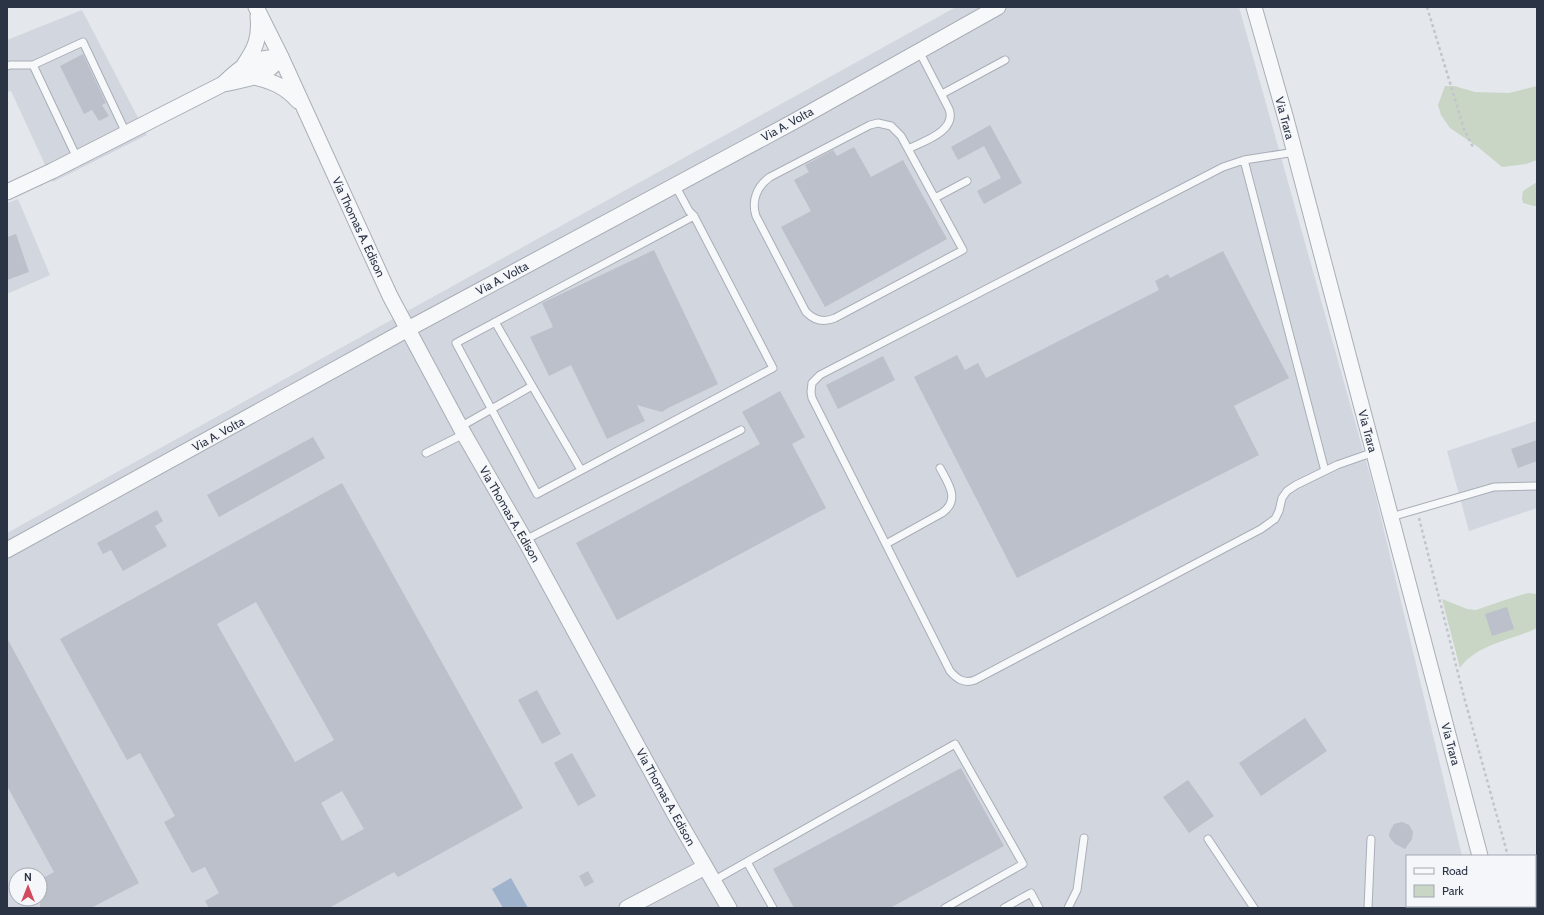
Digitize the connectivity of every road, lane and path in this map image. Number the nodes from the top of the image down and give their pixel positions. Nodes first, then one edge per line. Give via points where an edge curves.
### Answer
1 (256, 7) edge
2 (998, 7) edge
3 (1254, 7) edge
4 (1427, 7) edge
5 (919, 51) junction
6 (281, 57) junction
7 (1005, 60) dead end
8 (33, 65) junction
9 (244, 65) junction
10 (7, 66) edge
11 (254, 77) junction
12 (222, 84) junction
13 (942, 94) junction
14 (306, 112) junction
15 (126, 133) junction
16 (908, 149) junction
17 (1474, 149) dead end
18 (1294, 152) junction
19 (77, 158) junction
20 (1244, 160) junction
21 (967, 181) dead end
22 (675, 185) junction
23 (7, 192) edge
24 (935, 198) junction
25 (694, 216) junction
26 (496, 322) junction
27 (408, 329) junction
28 (532, 386) junction
29 (492, 409) junction
30 (741, 430) dead end
31 (462, 431) junction
32 (1374, 452) junction
33 (426, 453) dead end
34 (940, 468) dead end
35 (581, 470) junction
36 (1325, 471) junction
37 (1537, 486) edge
38 (1416, 509) junction
39 (1391, 516) junction
40 (525, 540) junction
41 (886, 544) junction
42 (7, 550) edge
43 (1084, 838) dead end
44 (1208, 839) dead end
45 (1371, 839) dead end
46 (1480, 855) edge
47 (1508, 855) edge
48 (747, 862) junction
49 (705, 867) junction
50 (713, 881) junction
51 (627, 908) edge
52 (729, 908) edge
53 (773, 908) edge
54 (945, 908) edge
55 (1004, 908) edge
56 (1039, 908) edge
57 (1068, 908) edge
58 (1254, 908) edge
59 (1368, 908) edge

1 - 6 street
1 - 9 street via 259,29 257,42
2 - 5 street, Via A. Volta
3 - 18 street, Via Trara
4 - 17 path via 1464,130
5 - 13 lane
5 - 22 street, Via A. Volta
6 - 9 street via 256,60
6 - 11 street via 270,70
6 - 14 street
7 - 13 lane
8 - 10 lane
8 - 15 lane via 83,42
8 - 19 lane
9 - 12 street
11 - 12 street
11 - 14 street via 284,88
12 - 15 street
13 - 16 lane via 951,113 949,124
14 - 27 street, Via Thomas A. Edison
15 - 19 street
16 - 24 lane
16 - 24 lane via 894,128 883,123 874,124 770,177 759,188 754,205 756,216 806,312 816,319 830,320 963,250
18 - 20 lane
18 - 32 street, Via Trara
19 - 23 street
20 - 36 lane
20 - 41 lane via 1216,171 814,380 811,388 812,398
21 - 24 lane
22 - 25 lane
22 - 27 street, Via A. Volta
25 - 26 lane
25 - 35 lane via 773,368
26 - 28 lane
26 - 29 lane via 456,343
27 - 31 street, Via Thomas A. Edison
27 - 42 street, Via A. Volta
28 - 29 lane
28 - 35 lane
29 - 31 lane
29 - 35 lane via 537,494
30 - 40 lane
31 - 33 lane
31 - 40 street, Via Thomas A. Edison
32 - 36 lane
32 - 39 street, Via Trara
34 - 41 lane via 952,490 950,506
36 - 41 lane via 1287,491 1275,519 1261,529 970,682 962,681 950,671
37 - 38 lane via 1494,487
38 - 39 lane
38 - 47 path
39 - 46 street, Via Trara
40 - 49 street, Via Thomas A. Edison
43 - 57 lane via 1077,890
44 - 58 lane
45 - 59 lane
48 - 50 lane
48 - 53 lane
48 - 54 lane via 955,744 1023,864
49 - 50 street, Via Thomas A. Edison
49 - 51 street
50 - 52 street, Via Thomas A. Edison
55 - 56 lane via 1031,893

